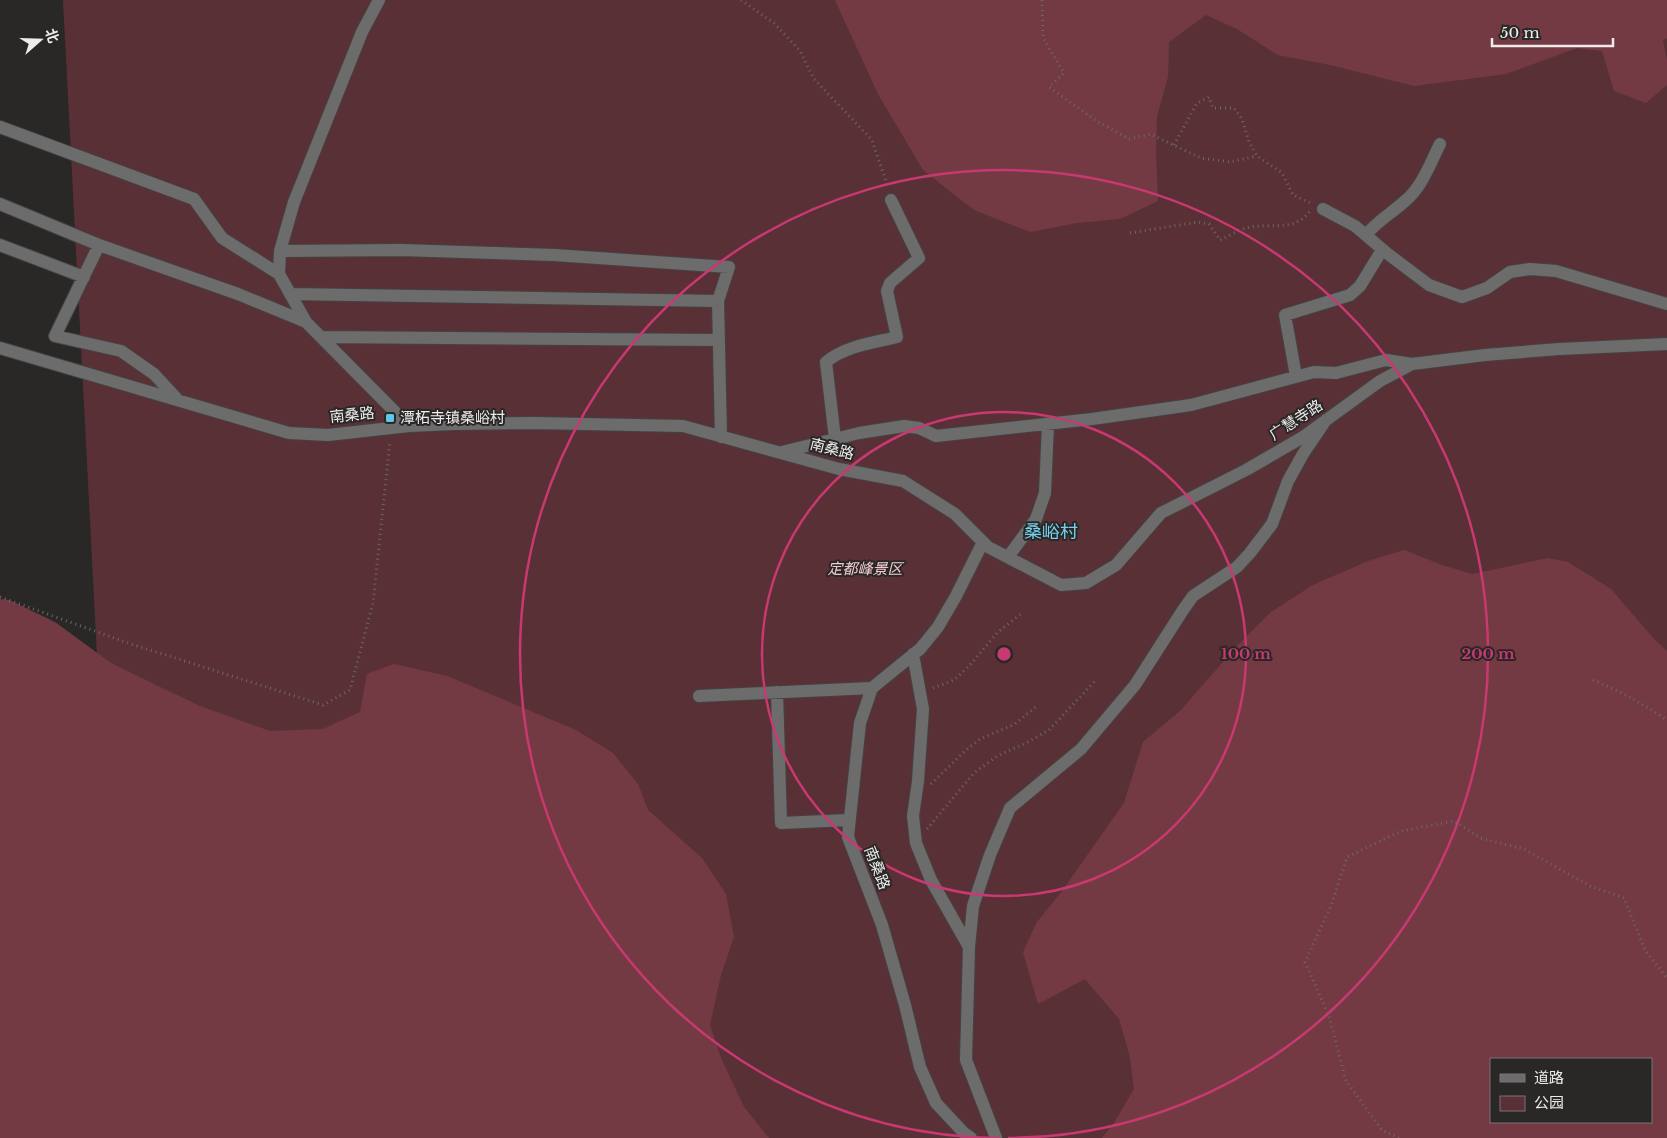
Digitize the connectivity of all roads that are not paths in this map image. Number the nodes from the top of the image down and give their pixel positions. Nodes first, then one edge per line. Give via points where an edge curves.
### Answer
1 (379, 0) edge
2 (0, 127) edge
3 (1440, 144) dead end
4 (891, 200) road end
5 (0, 204) edge
6 (1323, 209) dead end
7 (1366, 234) junction
8 (0, 245) edge
9 (99, 246) junction
10 (1382, 250) junction
11 (280, 251) junction
12 (279, 274) junction
13 (84, 277) junction
14 (290, 294) junction
15 (718, 301) junction
16 (1667, 304) edge
17 (306, 322) junction
18 (320, 337) junction
19 (718, 340) junction
20 (1667, 344) edge
21 (0, 348) edge
22 (1412, 364) junction
23 (1296, 376) junction
24 (178, 400) junction
25 (1326, 420) junction
26 (1048, 424) junction
27 (409, 426) junction
28 (721, 437) junction
29 (835, 439) junction
30 (780, 453) junction
31 (983, 542) junction
32 (1008, 557) junction
33 (914, 654) junction
34 (872, 688) junction
35 (777, 692) junction
36 (699, 696) dead end
37 (849, 820) junction
38 (969, 947) junction
39 (971, 1138) edge
40 (996, 1138) edge

1 - 11 street via 362,32 294,202
2 - 12 street via 194,199 222,238
3 - 7 street via 1421,182 1406,201 1376,222
4 - 29 street via 920,258 890,282 886,292 897,337 846,350 826,362
5 - 9 street
6 - 7 street
7 - 10 street
8 - 13 street
9 - 13 street
9 - 17 street via 238,294
10 - 16 street via 1428,285 1462,297 1487,288 1510,272 1530,269 1556,271
10 - 23 street via 1360,286 1350,295 1285,315
11 - 12 street
11 - 15 street via 401,250 554,255 729,266
12 - 14 street
13 - 24 street via 55,336 121,352 154,374
14 - 15 street
14 - 17 street
15 - 19 street
17 - 18 street
18 - 19 street
18 - 27 street
19 - 28 street
20 - 22 street, 广慧寺路 via 1559,349
21 - 24 street, 南桑路
22 - 23 street via 1386,360 1336,373 1314,372
22 - 25 street, 广慧寺路 via 1380,381
23 - 26 street via 1191,405
24 - 27 street, 南桑路 via 289,433 328,435
25 - 32 street, 广慧寺路 via 1246,470 1160,513 1116,565 1086,583 1061,585
25 - 38 street via 1288,480 1272,524 1250,553 1237,567 1193,596 1135,685 1081,749 1010,808 973,906
26 - 29 street via 936,436 919,428 904,426
26 - 32 street via 1045,493 1036,520
27 - 28 street, 南桑路 via 536,423 683,426
28 - 30 street, 南桑路
29 - 30 street
30 - 31 street, 南桑路 via 839,469 903,481 955,514
31 - 32 street, 广慧寺路
31 - 33 street via 938,627
33 - 34 street
33 - 38 street via 922,710 913,816 916,843 930,880
34 - 35 street
34 - 37 street, 南桑路 via 860,723
35 - 36 street
35 - 37 street via 782,822
37 - 39 street, 南桑路 via 848,837 882,925 920,1067 936,1103
38 - 40 street via 966,1060

